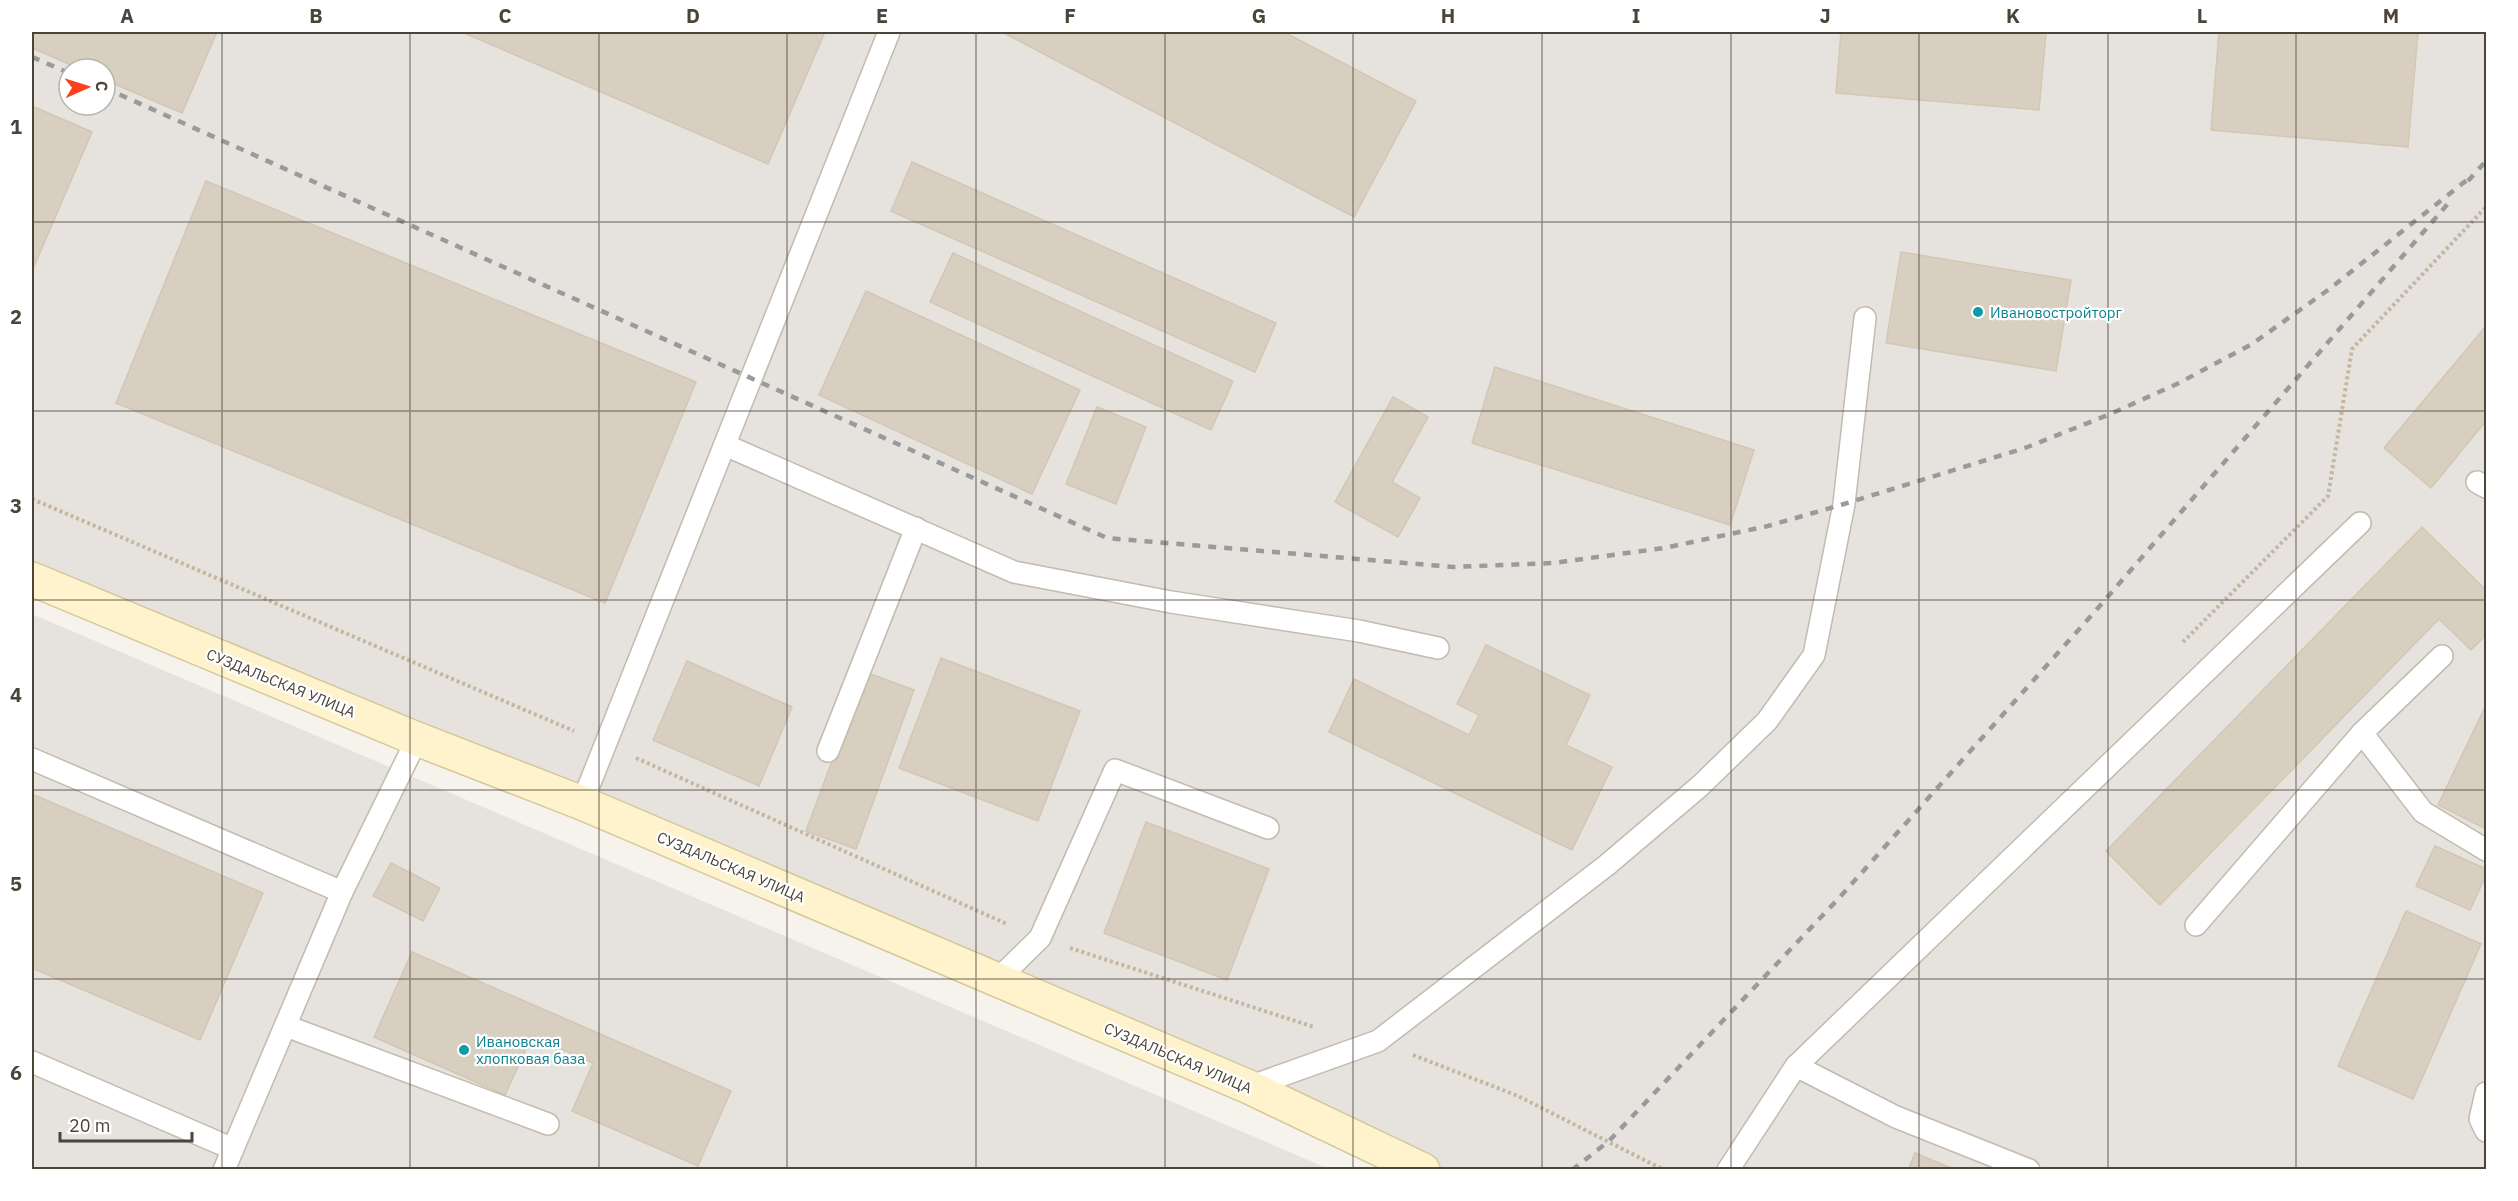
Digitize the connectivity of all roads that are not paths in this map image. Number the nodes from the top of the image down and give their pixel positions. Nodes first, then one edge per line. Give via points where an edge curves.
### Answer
1 (889, 32) edge
2 (1865, 318) dead end
3 (725, 445) junction
4 (2360, 523) dead end
5 (916, 528) junction
6 (32, 579) edge
7 (1438, 648) dead end
8 (2442, 656) dead end
9 (2362, 733) junction
10 (417, 739) junction
11 (828, 751) dead end
12 (32, 759) edge
13 (582, 803) junction
14 (1268, 828) dead end
15 (2487, 850) edge
16 (342, 892) junction
17 (2196, 925) dead end
18 (996, 981) junction
19 (286, 1026) junction
20 (32, 1062) edge
21 (1796, 1066) junction
22 (1249, 1087) junction
23 (2487, 1093) edge
24 (548, 1124) dead end
25 (2487, 1131) edge
26 (233, 1149) junction
27 (1403, 1166) edge
28 (224, 1170) edge
29 (1728, 1170) edge
30 (2029, 1170) edge

1 - 3 lane
2 - 22 lane via 1844,504 1814,655 1767,721 1700,786 1607,865 1378,1041
3 - 5 lane
3 - 13 lane
4 - 21 lane
5 - 7 lane via 1014,572
5 - 11 lane
6 - 10 main road, СУЗДАЛЬСКАЯ УЛИЦА
8 - 9 lane
9 - 15 lane via 2423,812
9 - 17 lane
10 - 13 main road, СУЗДАЛЬСКАЯ УЛИЦА
10 - 16 lane
12 - 16 lane
13 - 18 main road, СУЗДАЛЬСКАЯ УЛИЦА
14 - 18 lane via 1115,770 1040,938
16 - 19 lane
18 - 22 main road, СУЗДАЛЬСКАЯ УЛИЦА
19 - 24 lane
19 - 26 lane
20 - 26 lane
21 - 29 lane
21 - 30 lane via 1896,1116
22 - 27 main road, СУЗДАЛЬСКАЯ УЛИЦА
23 - 25 lane via 2480,1119
26 - 28 lane

